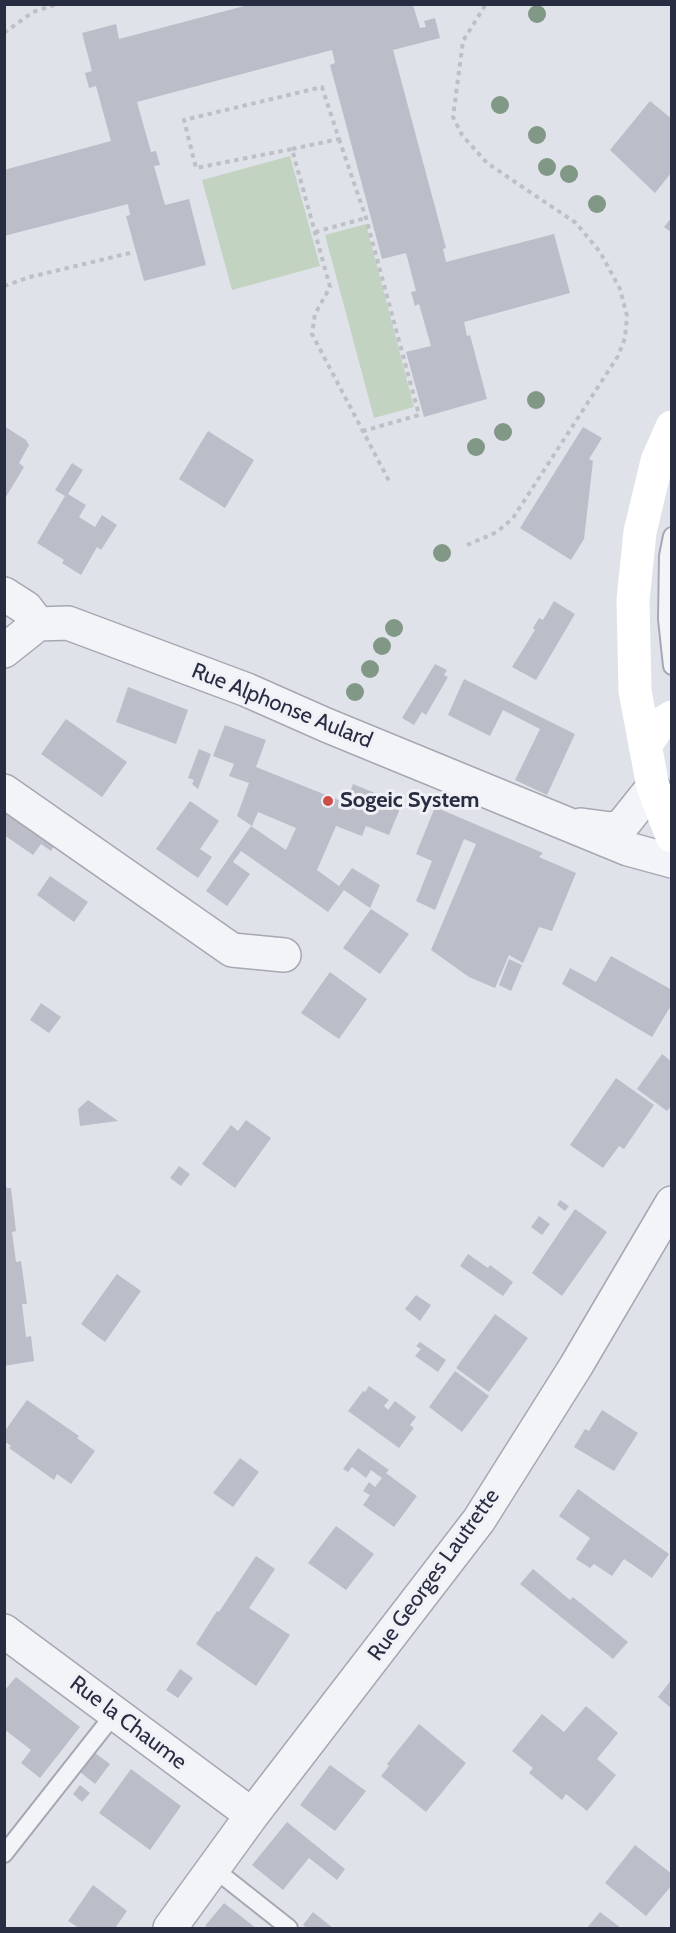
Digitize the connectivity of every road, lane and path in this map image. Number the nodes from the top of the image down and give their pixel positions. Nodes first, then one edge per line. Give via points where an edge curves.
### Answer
1 (57, 4) edge
2 (486, 4) edge
3 (4, 33) edge
4 (339, 139) junction
5 (292, 149) junction
6 (366, 218) junction
7 (315, 232) junction
8 (130, 253) dead end
9 (4, 286) edge
10 (672, 427) edge
11 (363, 432) junction
12 (389, 481) dead end
13 (672, 536) edge
14 (467, 545) dead end
15 (4, 594) edge
16 (38, 624) junction
17 (4, 651) edge
18 (672, 666) edge
19 (672, 717) edge
20 (645, 746) junction
21 (652, 788) junction
22 (4, 791) edge
23 (562, 822) junction
24 (672, 836) edge
25 (672, 861) edge
26 (284, 956) dead end
27 (672, 1203) edge
28 (4, 1631) edge
29 (115, 1713) junction
30 (252, 1815) junction
31 (4, 1854) edge
32 (213, 1868) junction
33 (170, 1929) edge
34 (289, 1929) edge

1 - 3 path via 33,12
2 - 14 path via 463,41 453,117 462,135 487,163 576,223 600,252 620,289 627,316 618,356 513,518 497,532
4 - 5 path
4 - 5 path via 322,87 184,120 196,168
4 - 6 path
5 - 7 path
6 - 7 path
6 - 11 path via 418,415
7 - 11 path via 330,287 315,315 312,334
8 - 9 path
10 - 20 main road via 657,461 640,532 633,600 635,691
11 - 12 path
13 - 18 lane via 667,619
15 - 16 street via 26,608
16 - 17 street
16 - 23 street, Rue Alphonse Aulard via 68,622 247,690
19 - 20 main road via 659,725
20 - 21 main road
21 - 23 street, Rue Alphonse Aulard via 621,827
21 - 24 main road
22 - 26 street via 232,950
23 - 25 street, Rue Alphonse Aulard via 628,849
27 - 30 street, Rue Georges Lautrette via 479,1520
28 - 29 street, Rue la Chaume
29 - 30 street, Rue la Chaume
29 - 31 lane
30 - 32 street, Rue Georges Lautrette
32 - 33 street, Rue Georges Lautrette
32 - 34 lane

